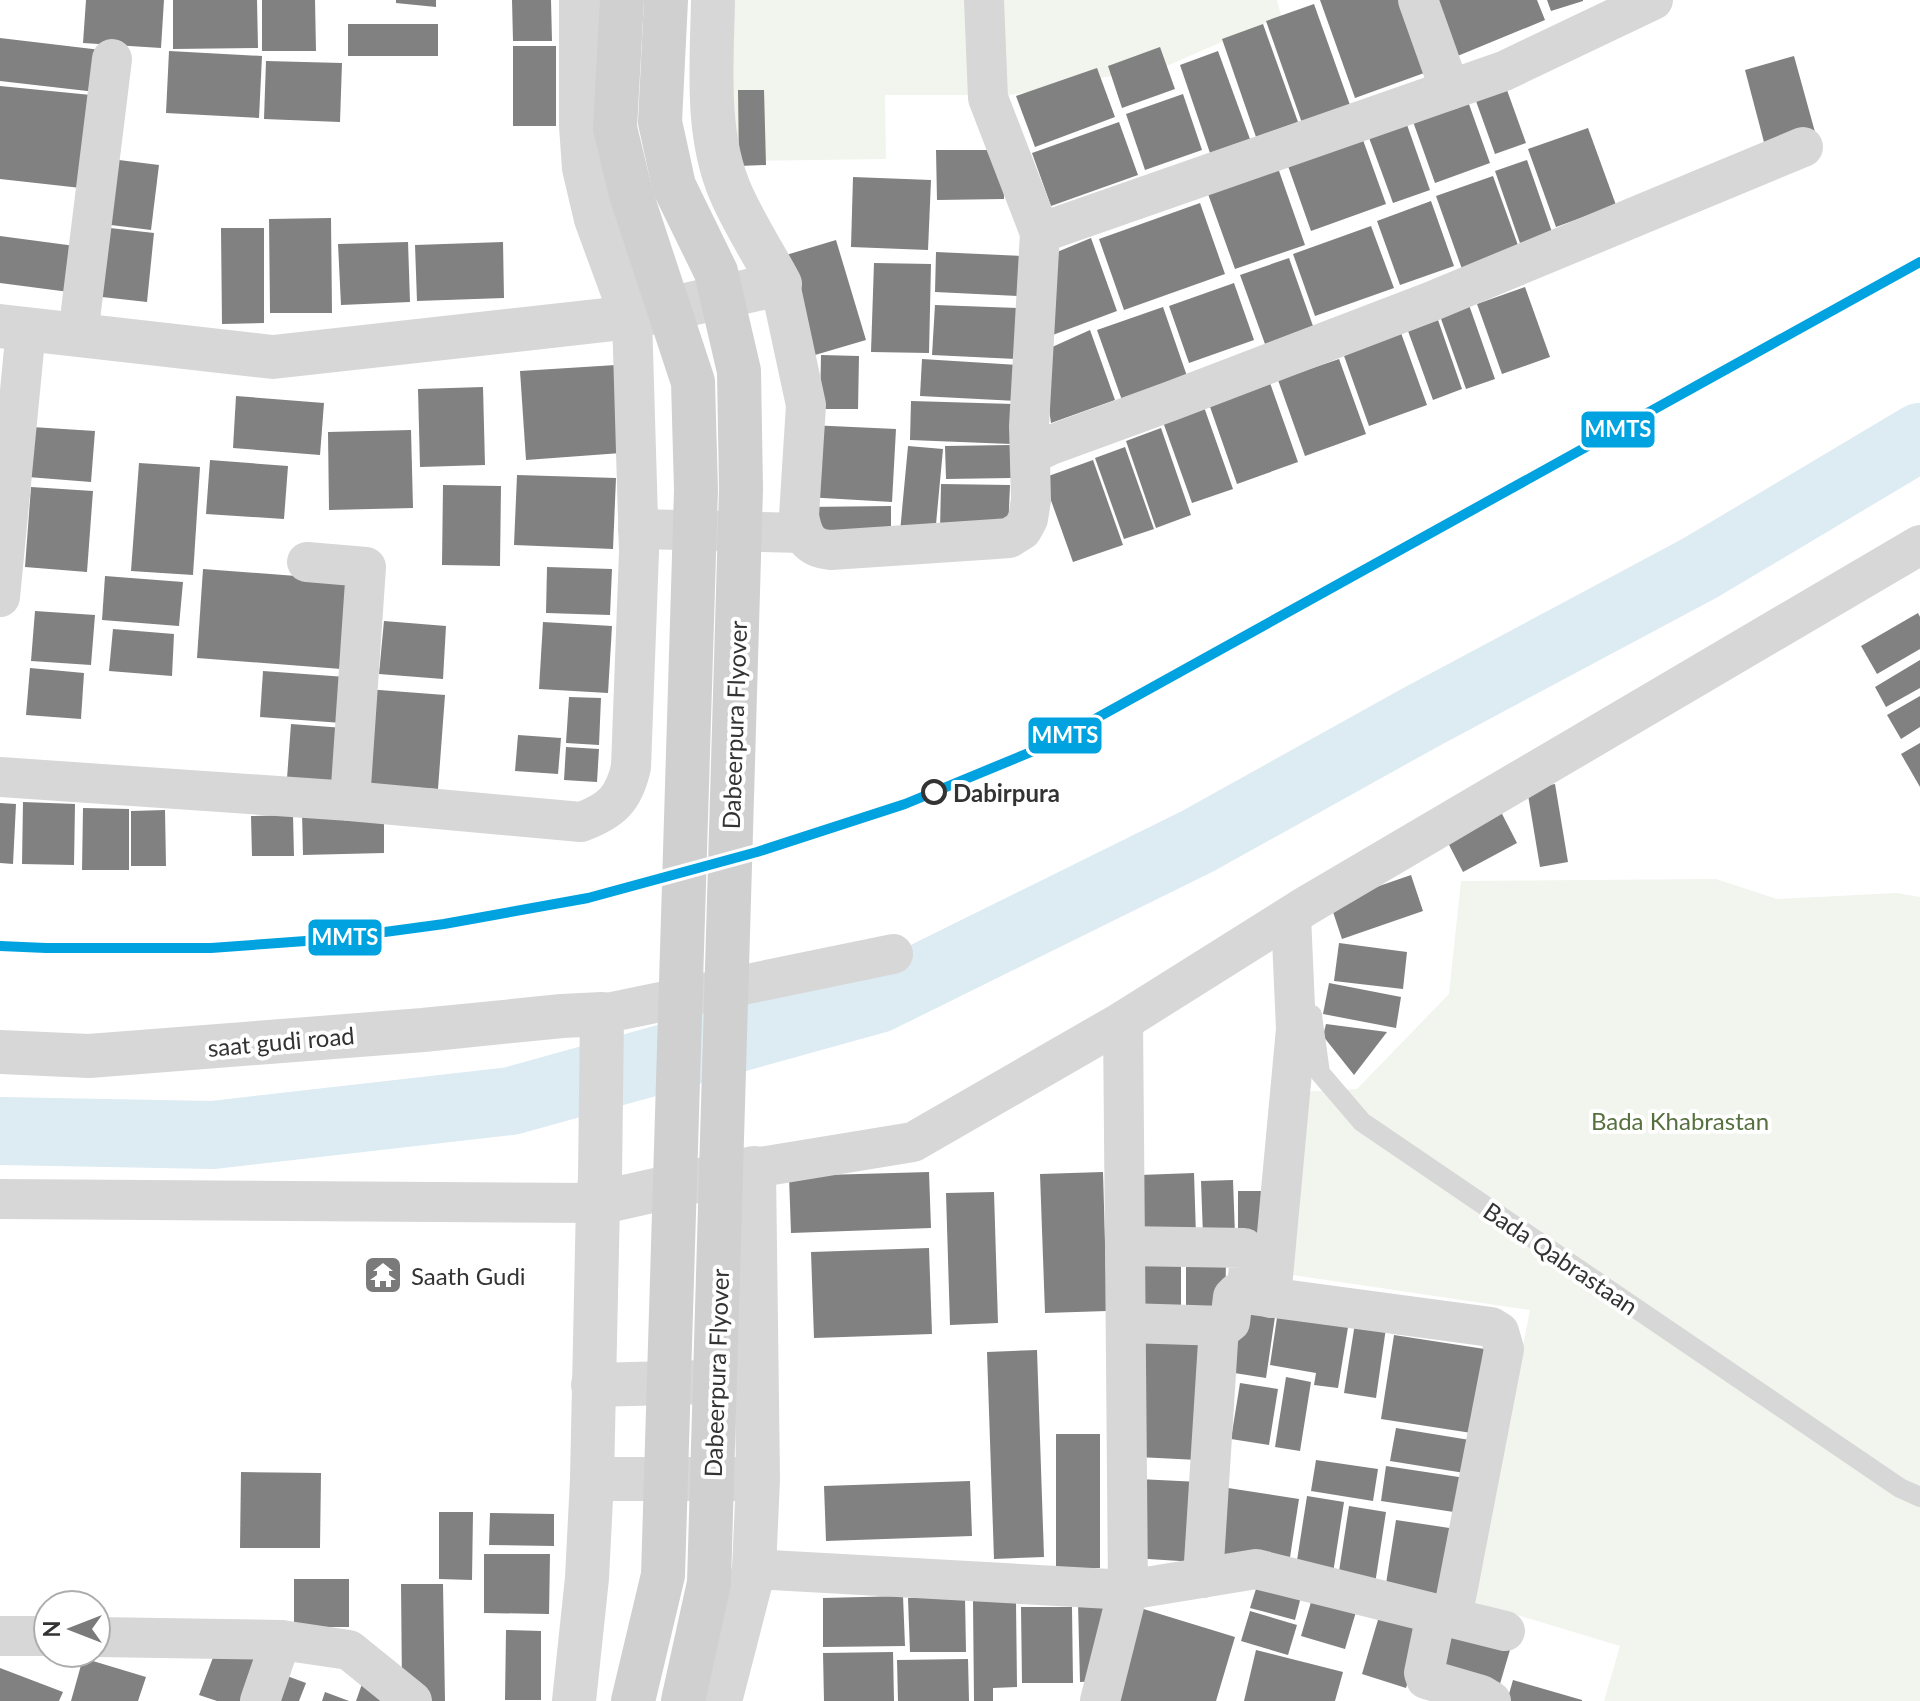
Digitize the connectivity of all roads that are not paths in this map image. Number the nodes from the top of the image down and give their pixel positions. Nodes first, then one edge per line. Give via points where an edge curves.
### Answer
1 (581, 0) edge
2 (622, 0) edge
3 (666, 0) edge
4 (713, 0) edge
5 (984, 0) edge
6 (1418, 0) edge
7 (1653, 0) edge
8 (112, 59) dead end
9 (1450, 90) junction
10 (1803, 147) dead end
11 (1040, 233) junction
12 (780, 284) junction
13 (632, 317) junction
14 (13, 328) edge
15 (78, 335) junction
16 (1030, 455) junction
17 (5, 504) edge
18 (638, 529) junction
19 (802, 533) junction
20 (1916, 557) edge
21 (307, 562) dead end
22 (0, 597) edge
23 (0, 777) edge
24 (350, 801) junction
25 (1291, 916) junction
26 (893, 954) dead end
27 (1307, 976) junction
28 (589, 1020) junction
29 (1123, 1021) junction
30 (0, 1052) edge
31 (754, 1168) junction
32 (599, 1190) junction
33 (0, 1199) edge
34 (1125, 1246) junction
35 (1258, 1296) junction
36 (1126, 1323) junction
37 (1219, 1326) junction
38 (756, 1380) junction
39 (593, 1385) junction
40 (592, 1479) junction
41 (758, 1479) junction
42 (1920, 1497) edge
43 (754, 1569) junction
44 (1203, 1578) junction
45 (1128, 1590) junction
46 (1444, 1616) junction
47 (1505, 1631) dead end
48 (0, 1636) edge
49 (32, 1636) edge
50 (112, 1637) edge
51 (281, 1640) junction
52 (260, 1701) edge
53 (412, 1701) edge
54 (574, 1701) edge
55 (633, 1701) edge
56 (683, 1701) edge
57 (720, 1701) edge
58 (1100, 1701) edge
59 (1491, 1701) edge

1 - 13 street via 584,168 596,219
2 - 55 main road, Dabeerpura Flyover via 615,128 631,194 693,382 696,490 663,1575
3 - 56 main road, Dabeerpura Flyover via 660,122 674,186 716,272 739,371 741,489 709,1583
4 - 12 street via 712,100 718,152 729,190
5 - 11 street via 988,98
6 - 9 street
7 - 9 street via 1504,71
8 - 15 street
9 - 11 street
10 - 16 street via 1430,302
11 - 16 street
12 - 13 street
12 - 19 street via 806,405
13 - 15 street via 273,357
13 - 18 street
14 - 15 street
14 - 17 street
16 - 19 street via 1028,519 1009,538 831,550 818,549
17 - 22 street
18 - 19 street
18 - 24 street via 631,767 616,802 581,822
20 - 25 street
21 - 24 street via 366,567
23 - 24 street
25 - 27 street
25 - 29 street
26 - 28 street
27 - 35 street
27 - 42 lane, Bada Qabrastaan via 1320,1073 1362,1122
28 - 30 street, saat gudi road via 89,1056
28 - 32 street
29 - 31 street via 913,1142
29 - 34 street
31 - 32 street
31 - 38 street
32 - 33 street
32 - 39 street
34 - 35 street via 1244,1248
34 - 36 street
35 - 37 street via 1237,1293 1230,1322
35 - 46 street via 1499,1332 1504,1349
36 - 37 street
36 - 45 street
37 - 44 street
38 - 39 street
38 - 41 street
39 - 40 street
40 - 41 street
40 - 54 street
41 - 43 street
43 - 45 street
43 - 57 street
44 - 45 street
44 - 46 street via 1256,1569
45 - 58 street
46 - 47 street
46 - 59 street via 1426,1679
48 - 49 street
50 - 51 street
51 - 52 street
51 - 53 street via 349,1650

